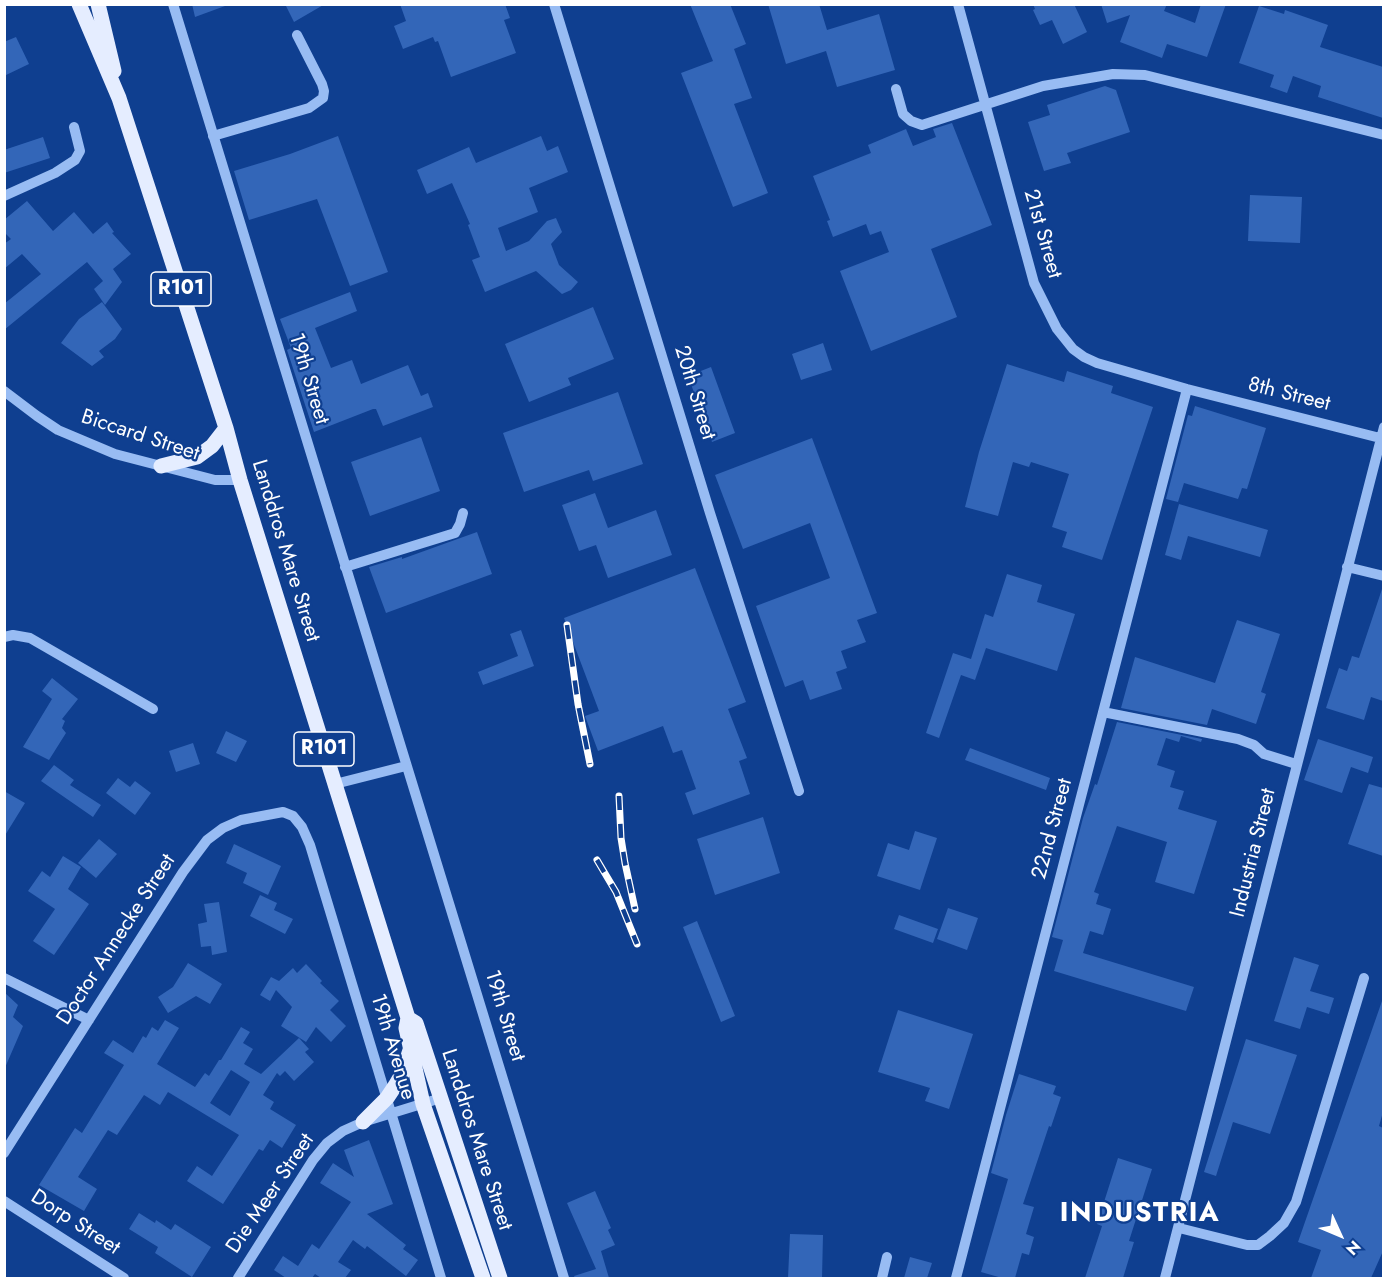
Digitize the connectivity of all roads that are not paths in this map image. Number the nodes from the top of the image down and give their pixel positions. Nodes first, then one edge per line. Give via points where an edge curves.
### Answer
1 (79, 4) edge
2 (98, 4) edge
3 (173, 4) edge
4 (554, 4) edge
5 (958, 4) edge
6 (297, 35) dead end
7 (896, 89) dead end
8 (119, 98) junction
9 (986, 103) junction
10 (74, 127) dead end
11 (1383, 135) edge
12 (213, 136) junction
13 (4, 196) edge
14 (1187, 389) junction
15 (4, 391) edge
16 (226, 428) junction
17 (1383, 435) edge
18 (161, 466) junction
19 (240, 480) junction
20 (463, 513) dead end
21 (345, 567) junction
22 (1347, 567) junction
23 (1383, 576) edge
24 (4, 637) edge
25 (153, 709) dead end
26 (1103, 712) junction
27 (1296, 764) junction
28 (406, 766) junction
29 (334, 784) junction
30 (799, 791) dead end
31 (302, 827) joint
32 (4, 978) edge
33 (1364, 978) dead end
34 (408, 1018) junction
35 (89, 1020) junction
36 (410, 1048) junction
37 (387, 1098) junction
38 (441, 1098) junction
39 (423, 1104) junction
40 (391, 1114) junction
41 (363, 1122) junction
42 (6, 1146) edge
43 (4, 1201) edge
44 (1179, 1228) junction
45 (887, 1257) dead end
46 (124, 1278) edge
47 (238, 1278) edge
48 (441, 1278) edge
49 (483, 1278) edge
50 (500, 1278) edge
51 (564, 1278) edge
52 (882, 1278) edge
53 (956, 1278) edge
54 (1165, 1278) edge

1 - 8 main road, Landdros Mare Street / R101
2 - 8 main road, Landdros Mare Street / R101
3 - 12 street, 19th Street
4 - 30 street, 20th Street
5 - 9 street, 21st Street
6 - 12 street via 322,84 323,98 309,108
7 - 9 street via 903,114 922,125
8 - 16 main road, Landdros Mare Street / R101
9 - 11 street via 1080,79 1144,75
9 - 14 street, 21st Street via 1034,284 1057,329 1084,357
10 - 13 street via 80,151 75,160
12 - 21 street, 19th Street
14 - 17 street, 8th Street
14 - 26 street, 22nd Street
15 - 18 street, Biccard Street via 58,430 115,454
16 - 18 main road via 197,457
16 - 19 main road, Landdros Mare Street / R101
17 - 22 street, Industria Street
18 - 19 street, Biccard Street via 215,480
19 - 29 main road, Landdros Mare Street / R101
20 - 21 street via 455,532
21 - 28 street, 19th Street
22 - 23 street
22 - 27 street, Industria Street
24 - 25 street via 30,638
26 - 27 street via 1238,739 1264,754
26 - 53 street, 22nd Street
27 - 44 street, Industria Street
28 - 29 street
28 - 51 street, 19th Street
29 - 34 main road, Landdros Mare Street / R101
31 - 35 street, Doctor Annecke Street via 293,816 283,812 241,820 207,840
31 - 37 street, 19th Avenue
32 - 35 street
33 - 44 street via 1296,1202 1284,1223 1258,1245
34 - 36 main road, Landdros Mare Street / R101
34 - 38 main road, Landdros Mare Street / R101 via 416,1023
35 - 42 street, Doctor Annecke Street
36 - 37 main road via 402,1074
36 - 39 main road, Landdros Mare Street / R101
37 - 40 street, 19th Avenue
37 - 41 main road
38 - 39 street, Die Meer Street
38 - 50 main road, Landdros Mare Street / R101
39 - 40 street, Die Meer Street
39 - 49 main road, Landdros Mare Street / R101
40 - 41 street, Die Meer Street
40 - 48 street, 19th Avenue
41 - 47 street, Die Meer Street via 327,1143 313,1160
43 - 46 street, Dorp Street
44 - 54 street, Industria Street
45 - 52 street

